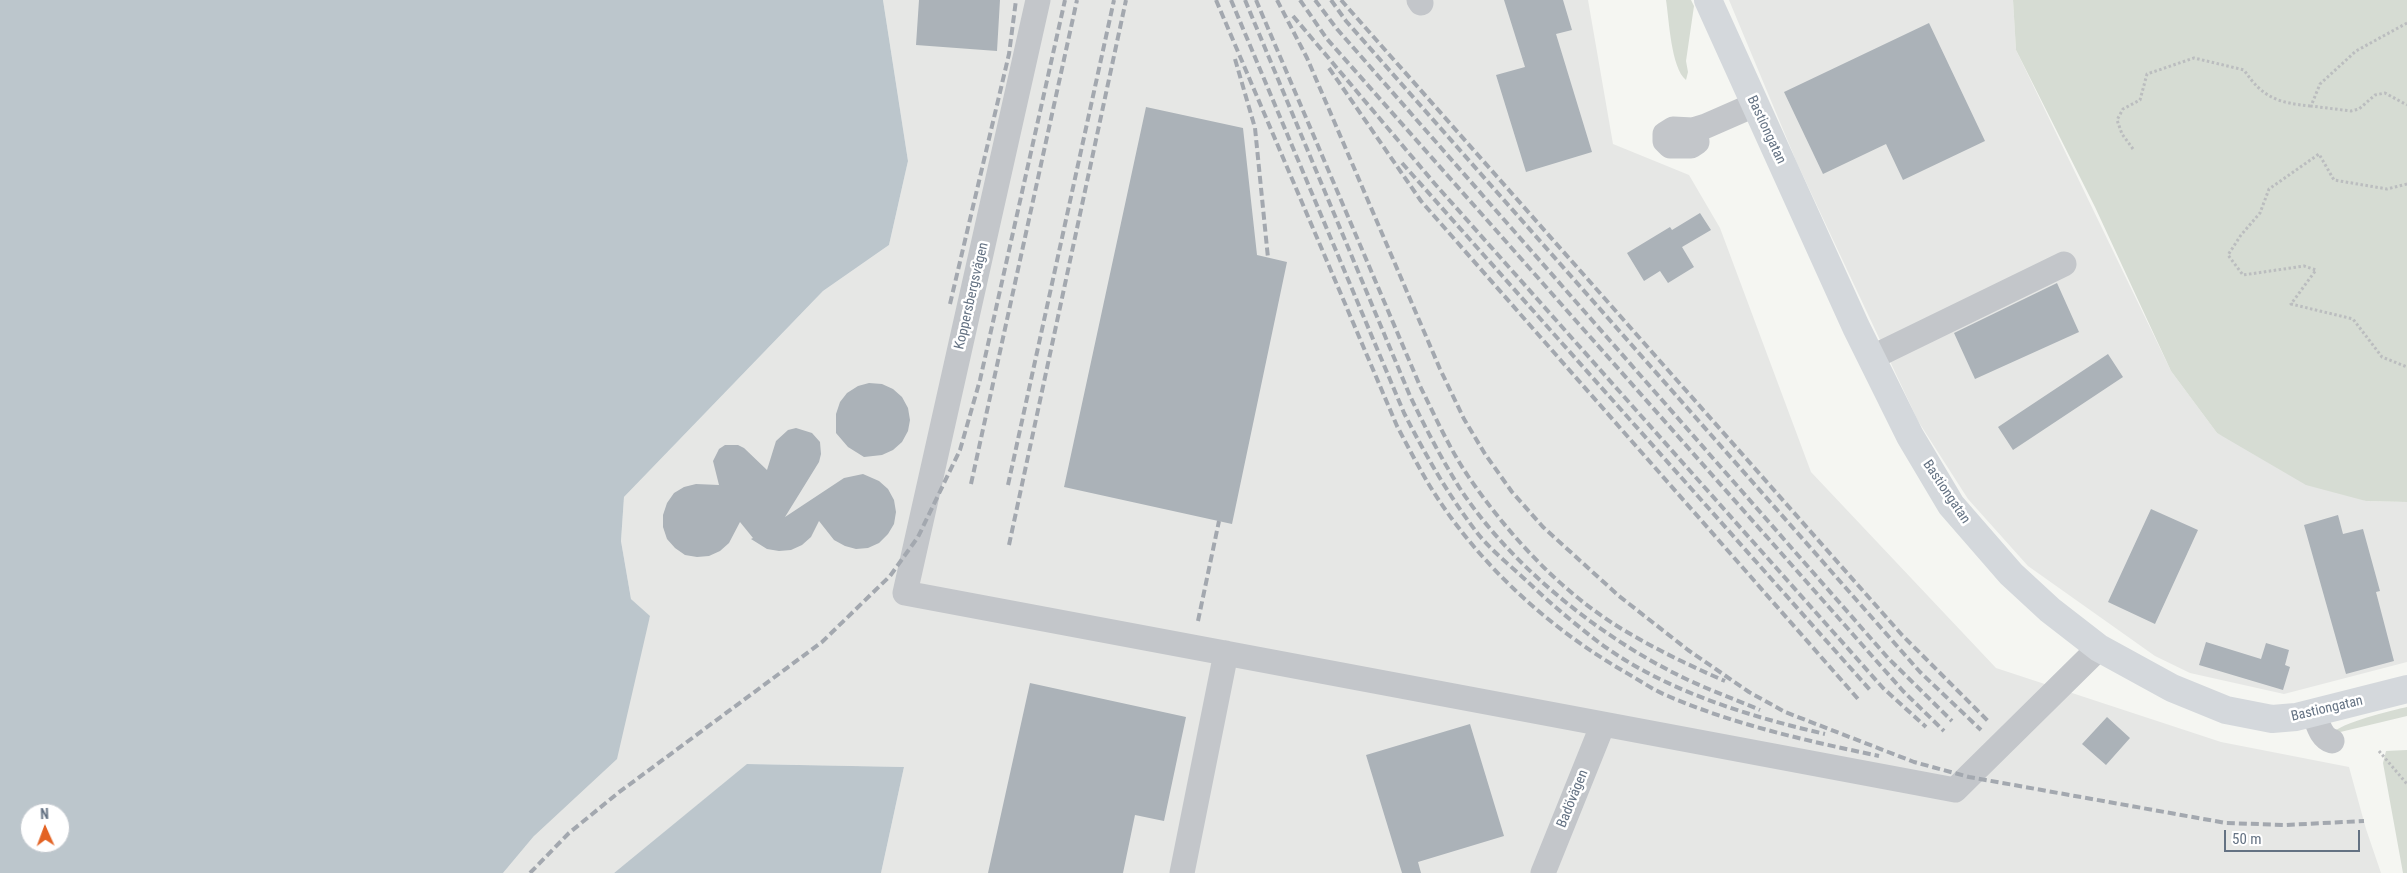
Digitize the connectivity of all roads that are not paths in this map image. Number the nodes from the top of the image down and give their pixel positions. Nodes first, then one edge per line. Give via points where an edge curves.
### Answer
1 (1038, 0) edge
2 (1708, 0) edge
3 (1754, 105) junction
4 (1696, 129) dead end
5 (2064, 264) dead end
6 (1871, 358) junction
7 (2099, 648) junction
8 (1226, 653) junction
9 (2407, 689) edge
10 (2314, 714) junction
11 (1603, 724) junction
12 (2332, 741) dead end
13 (1182, 873) edge
14 (1543, 873) edge

1 - 8 street, Koppersbergsvägen via 904,593
2 - 3 main road, Bastiongatan
3 - 4 street
3 - 6 main road, Bastiongatan
5 - 6 street
6 - 7 main road, Bastiongatan via 1910,436 1951,505 2011,574
7 - 10 main road, Bastiongatan via 2172,688 2226,710 2272,719
7 - 11 street via 1955,790
8 - 11 street
8 - 13 street
9 - 10 main road, Bastiongatan
10 - 12 street via 2322,734
11 - 14 street, Badövägen

